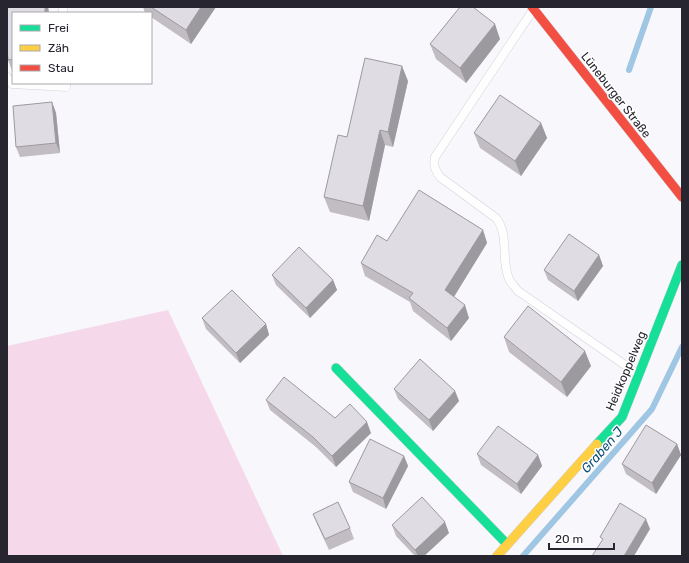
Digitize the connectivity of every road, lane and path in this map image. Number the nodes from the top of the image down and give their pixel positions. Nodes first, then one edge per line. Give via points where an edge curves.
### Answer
1 (533, 8) edge
2 (12, 84) edge
3 (66, 84) edge
4 (682, 198) edge
5 (682, 265) edge
6 (336, 368) dead end
7 (639, 374) junction
8 (507, 544) junction
9 (496, 556) edge

1 - 4 street, Lüneburger Straße
1 - 7 lane via 435,157 435,170 440,177 496,218 501,225 510,282
2 - 3 lane via 66,87
5 - 7 street, Heidkoppelweg
6 - 8 street
7 - 8 street, Heidkoppelweg via 622,416
8 - 9 street, Heidkoppelweg

